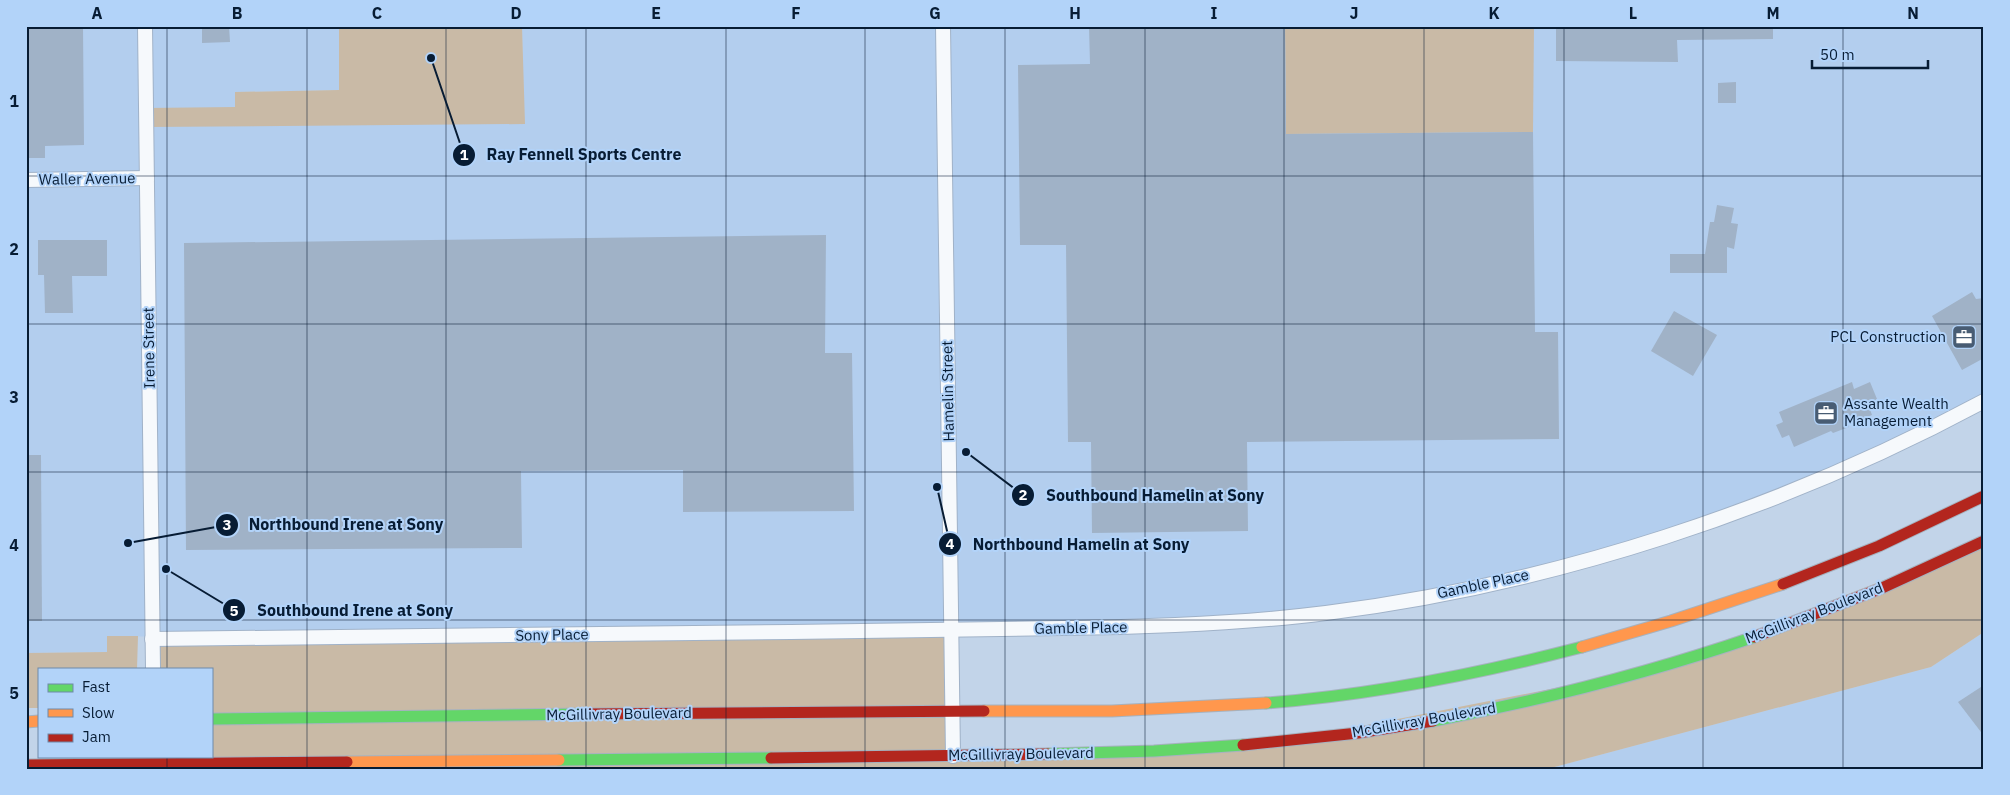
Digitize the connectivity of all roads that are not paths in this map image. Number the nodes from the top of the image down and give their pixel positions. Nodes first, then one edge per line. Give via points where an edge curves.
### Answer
1 (145, 26) edge
2 (943, 26) edge
3 (147, 178) junction
4 (26, 180) edge
5 (1984, 401) edge
6 (1984, 496) edge
7 (1984, 541) edge
8 (951, 630) junction
9 (152, 639) junction
10 (153, 668) edge
11 (953, 710) junction
12 (212, 719) edge
13 (953, 756) junction
14 (155, 763) edge
15 (26, 765) edge

1 - 3 street, Irene Street
2 - 8 street, Hamelin Street
3 - 4 street, Waller Avenue
3 - 9 street, Irene Street
5 - 8 street, Gamble Place via 1851,466 1654,541 1456,591 1326,613 1240,622
6 - 11 main road, McGillivray Boulevard via 1900,536 1761,592 1620,638 1456,676 1312,698 1189,708 1055,712
7 - 13 main road, McGillivray Boulevard via 1903,579 1765,634 1662,667 1485,710 1404,726 1286,741 1133,752
8 - 9 street, Sony Place
8 - 11 street, Hamelin Street
9 - 10 street, Irene Street
11 - 12 main road, McGillivray Boulevard
11 - 13 street, Hamelin Street
13 - 14 main road, McGillivray Boulevard
14 - 15 main road, McGillivray Boulevard

